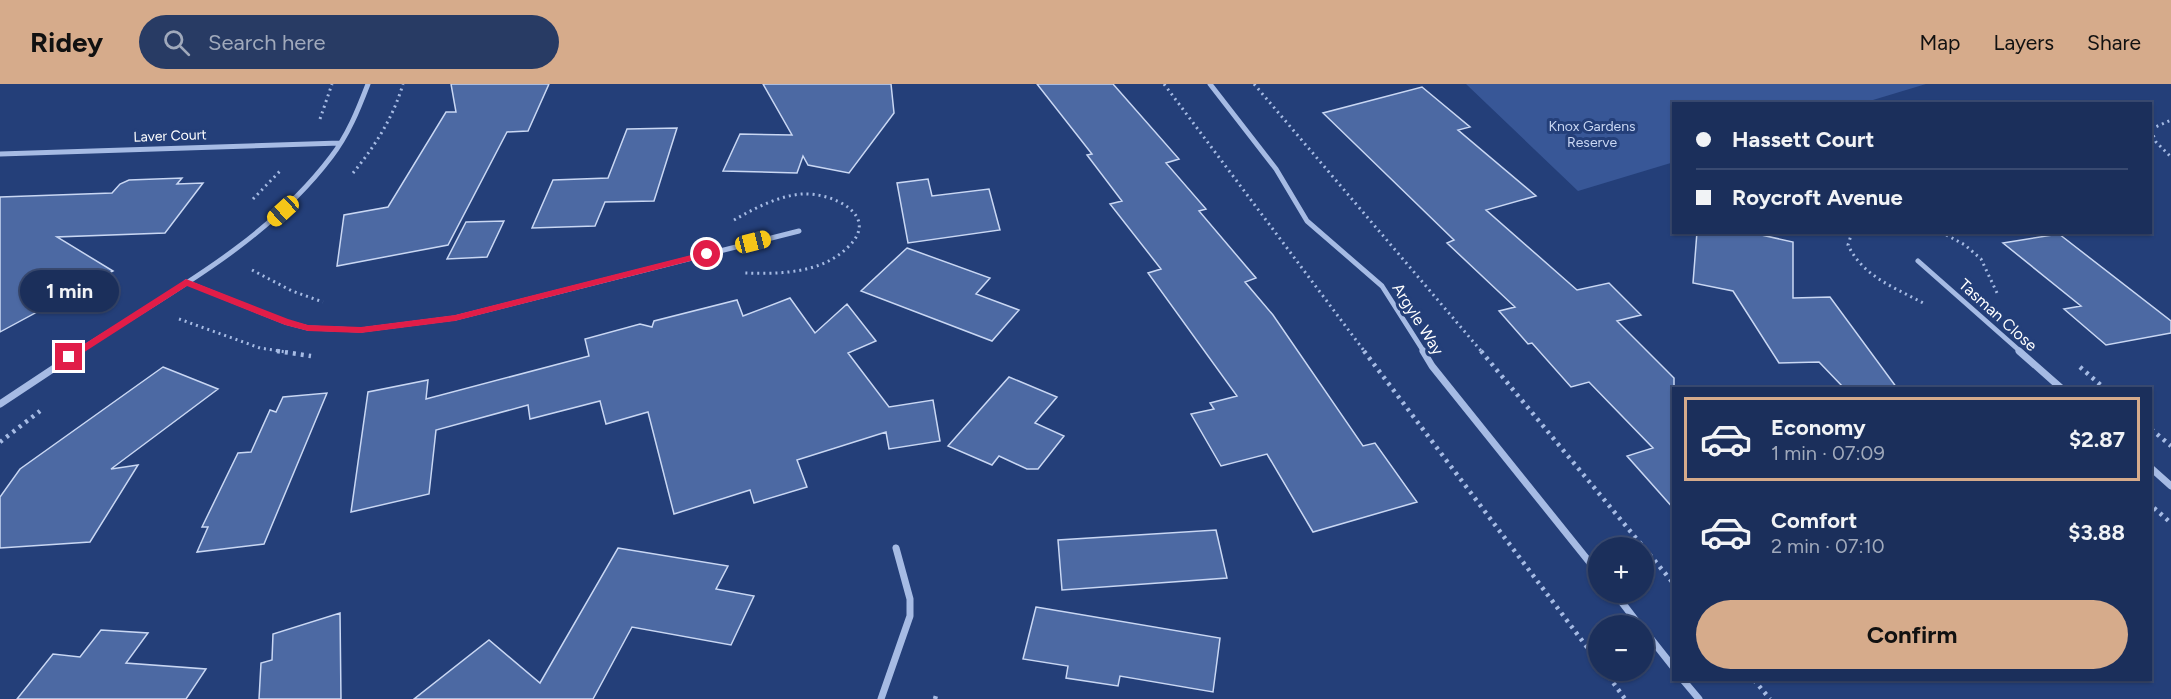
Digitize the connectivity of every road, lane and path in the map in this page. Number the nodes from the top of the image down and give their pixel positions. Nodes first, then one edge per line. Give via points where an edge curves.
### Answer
1 (332, 84) edge
2 (368, 84) edge
3 (1164, 84) edge
4 (1210, 84) edge
5 (1254, 84) edge
6 (2171, 120) edge
7 (317, 126) dead end
8 (2152, 130) edge
9 (2152, 138) edge
10 (340, 143) junction
11 (0, 154) edge
12 (2171, 157) edge
13 (287, 164) dead end
14 (248, 205) dead end
15 (799, 231) dead end
16 (1851, 234) edge
17 (1944, 234) edge
18 (1918, 261) dead end
19 (186, 282) junction
20 (2002, 300) dead end
21 (1933, 309) dead end
22 (2078, 366) dead end
23 (2060, 387) edge
24 (2103, 387) edge
25 (0, 404) edge
26 (2152, 430) edge
27 (2171, 446) edge
28 (2152, 469) edge
29 (2171, 486) edge
30 (2152, 506) edge
31 (2171, 523) edge
32 (896, 548) dead end
33 (1588, 560) edge
34 (1672, 582) edge
35 (1622, 603) edge
36 (1632, 615) edge
37 (1654, 643) edge
38 (1588, 648) edge
39 (1672, 665) edge
40 (1612, 681) edge
41 (1684, 681) edge
42 (1755, 681) edge
43 (937, 692) dead end
44 (880, 699) edge
45 (935, 699) edge
46 (1625, 699) edge
47 (1699, 699) edge
48 (1770, 699) edge

1 - 7 path
2 - 10 street via 363,102
3 - 38 path
4 - 33 street, Argyle Way via 1276,169 1307,221 1382,286 1432,366
5 - 34 path
6 - 8 path
9 - 12 path
10 - 11 street, Laver Court
10 - 19 street via 283,211
13 - 14 path
15 - 19 street via 455,318 361,330 308,328 285,322
16 - 21 path via 1848,245 1858,263
17 - 20 path via 1974,252
18 - 23 street, Tasman Close
19 - 25 street
22 - 24 path
26 - 27 path
28 - 29 street
30 - 31 path
32 - 44 street via 910,599 909,616
35 - 36 street
37 - 39 street
40 - 46 path
41 - 47 street
42 - 48 path
43 - 45 path

